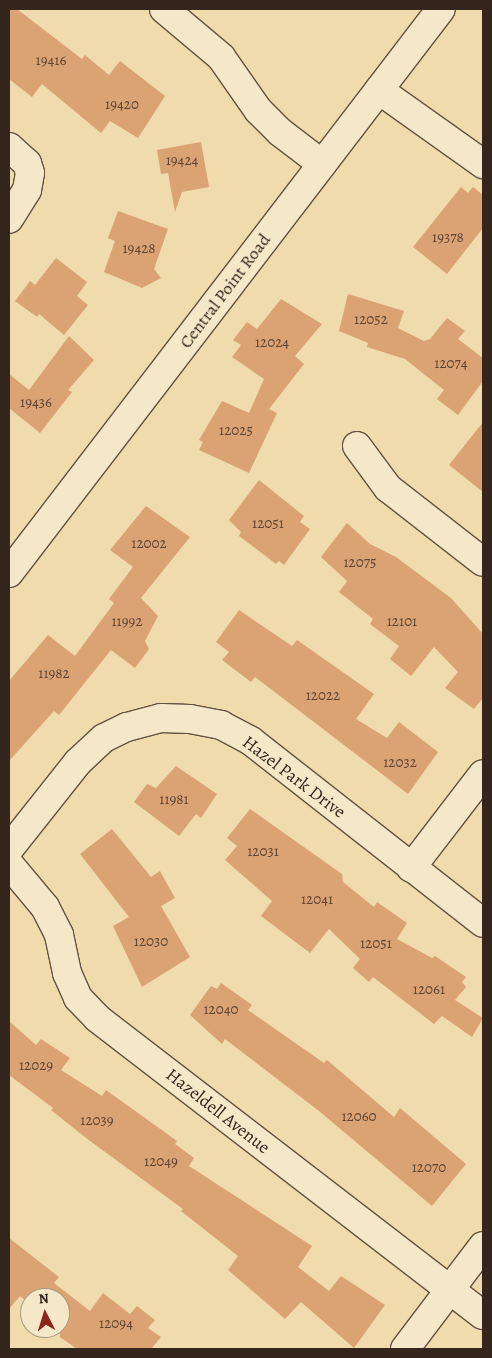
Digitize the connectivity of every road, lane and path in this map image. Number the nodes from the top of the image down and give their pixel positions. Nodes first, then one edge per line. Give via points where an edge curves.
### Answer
1 (164, 9) edge
2 (435, 11) edge
3 (379, 90) junction
4 (9, 147) edge
5 (322, 164) junction
6 (483, 164) edge
7 (9, 218) edge
8 (357, 446) dead end
9 (483, 562) edge
10 (9, 572) edge
11 (483, 774) edge
12 (9, 849) edge
13 (9, 864) edge
14 (411, 868) junction
15 (483, 923) edge
16 (483, 1246) edge
17 (449, 1289) junction
18 (483, 1314) edge
19 (405, 1349) edge

1 - 5 street via 221,57 258,110 280,132
2 - 3 street, Central Point Road
3 - 5 street, Central Point Road
3 - 6 street
4 - 7 street via 27,163 30,173 28,190
5 - 10 street, Central Point Road
8 - 9 street via 388,488
11 - 14 street
12 - 14 street, Hazel Park Drive via 78,762 104,738 127,727 161,718 190,718 221,725 251,741
13 - 17 street, Hazeldell Avenue via 45,907 59,935 67,973 78,998 97,1018
14 - 15 street, Hazel Park Drive
16 - 17 street
17 - 18 street, Hazeldell Avenue
17 - 19 street

